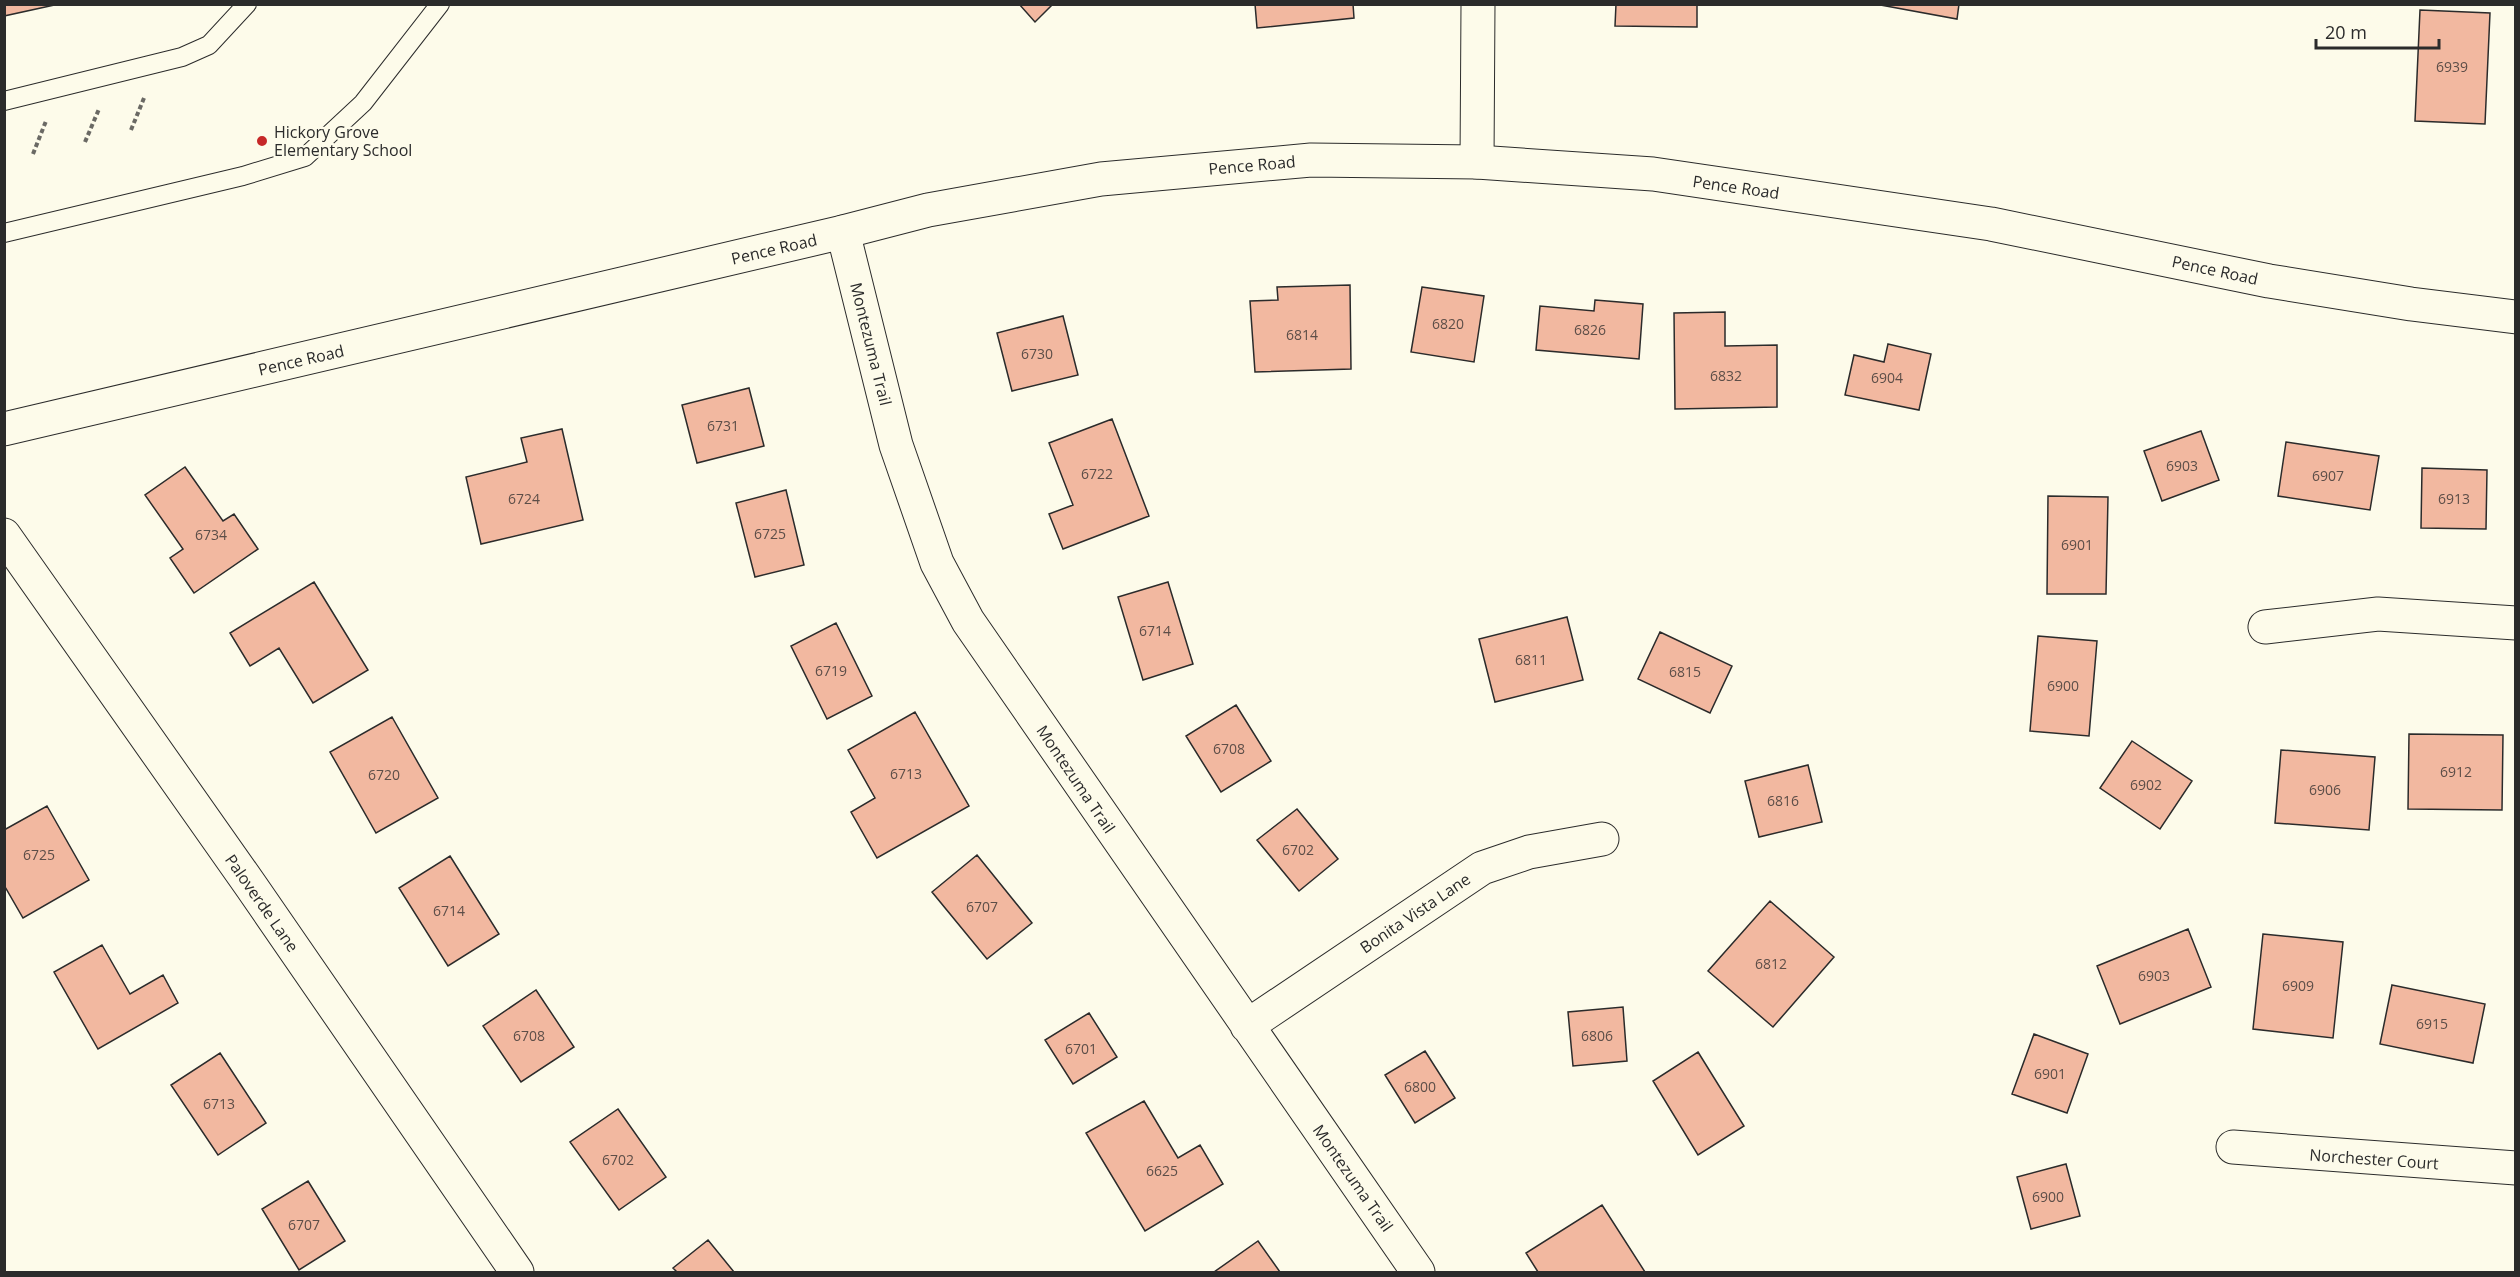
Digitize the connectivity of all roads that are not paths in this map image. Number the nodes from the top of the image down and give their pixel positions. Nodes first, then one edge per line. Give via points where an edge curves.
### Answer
1 (247, 4) edge
2 (440, 4) edge
3 (1478, 4) edge
4 (4, 101) edge
5 (1477, 162) junction
6 (843, 232) junction
7 (4, 233) edge
8 (2516, 317) edge
9 (4, 429) edge
10 (4, 536) edge
11 (2516, 623) edge
12 (2265, 627) dead end
13 (1602, 839) dead end
14 (1246, 1026) junction
15 (2233, 1147) dead end
16 (2516, 1168) edge
17 (517, 1272) edge
18 (1418, 1272) edge

1 - 4 lane via 209,45 183,57
2 - 7 lane via 363,103 304,157 243,176
3 - 5 street
5 - 6 street, Pence Road via 1311,160 1101,178 928,210
5 - 8 street, Pence Road via 1653,174 1991,224 2269,281
6 - 9 street, Pence Road
6 - 14 street, Montezuma Trail via 896,445 937,563 968,621
10 - 17 street, Paloverde Lane
11 - 12 street via 2378,614
13 - 14 street, Bonita Vista Lane via 1529,852 1482,868
14 - 18 street, Montezuma Trail
15 - 16 street, Norchester Court

